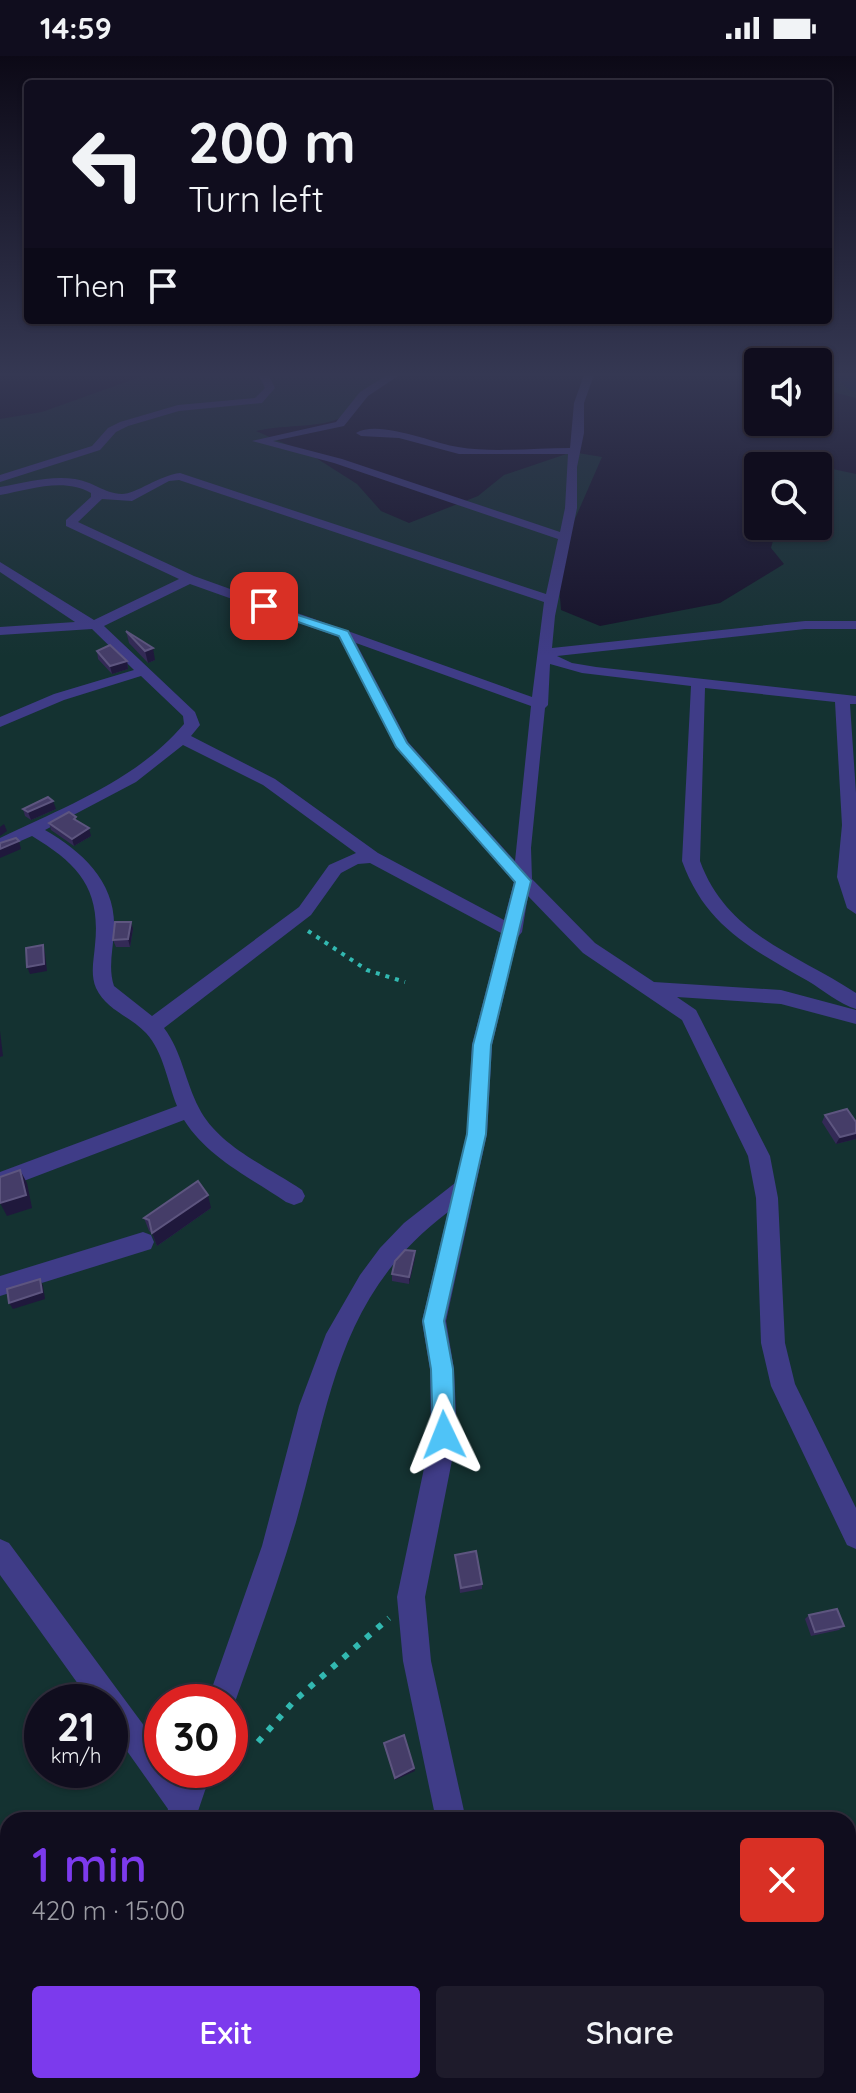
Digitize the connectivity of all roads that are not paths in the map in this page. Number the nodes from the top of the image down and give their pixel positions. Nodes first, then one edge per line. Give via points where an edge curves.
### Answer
1 (37, 467) edge
2 (356, 467) edge
3 (573, 467) edge
4 (0, 479) edge
5 (0, 491) edge
6 (99, 495) junction
7 (566, 538) junction
8 (0, 566) edge
9 (189, 579) junction
10 (551, 600) junction
11 (95, 625) junction
12 (856, 625) edge
13 (0, 631) edge
14 (344, 634) junction
15 (545, 653) junction
16 (144, 671) junction
17 (698, 683) junction
18 (849, 699) edge
19 (541, 705) junction
20 (0, 722) edge
21 (183, 738) junction
22 (32, 829) junction
23 (0, 845) edge
24 (372, 857) junction
25 (523, 881) junction
26 (856, 908) edge
27 (513, 932) junction
28 (654, 989) junction
29 (856, 1002) edge
30 (856, 1017) edge
31 (152, 1026) junction
32 (189, 1110) junction
33 (0, 1181) edge
34 (465, 1188) junction
35 (294, 1196) dead end
36 (143, 1242) dead end
37 (0, 1286) edge
38 (856, 1536) edge
39 (0, 1552) edge
40 (97, 1684) edge
41 (227, 1684) edge
42 (128, 1730) edge
43 (190, 1788) edge
44 (181, 1812) edge
45 (449, 1812) edge

1 - 4 street
2 - 7 street
3 - 7 street
5 - 6 street via 75,482
6 - 9 street via 72,518 75,528
6 - 10 street via 128,498 180,476
7 - 10 street
8 - 11 street
9 - 11 street
9 - 14 street
10 - 15 street
11 - 13 street
11 - 16 street
12 - 15 street via 805,625
14 - 19 street
14 - 25 street via 401,744
15 - 17 street via 564,666
15 - 19 street
16 - 20 street
16 - 21 street via 190,715 192,725
17 - 18 street
17 - 29 street via 691,861 695,883 737,929
18 - 26 street via 846,877
19 - 25 street
21 - 22 street via 135,774
21 - 24 street via 269,782
22 - 23 street
22 - 31 street via 73,852 97,883 105,989
24 - 27 street
24 - 31 street via 335,869 292,922
25 - 27 street
25 - 28 street via 589,948
27 - 34 street via 482,1045 477,1134
28 - 30 street via 781,997
28 - 38 street via 689,1015 759,1156 767,1198 773,1343 783,1386
31 - 32 street via 175,1059
32 - 33 street
32 - 35 street via 214,1140
34 - 41 street via 427,1215 383,1258 336,1342 311,1403 282,1524
34 - 45 street via 434,1321 444,1435 411,1597 429,1728
36 - 37 street
39 - 40 street
42 - 44 street
43 - 44 street

